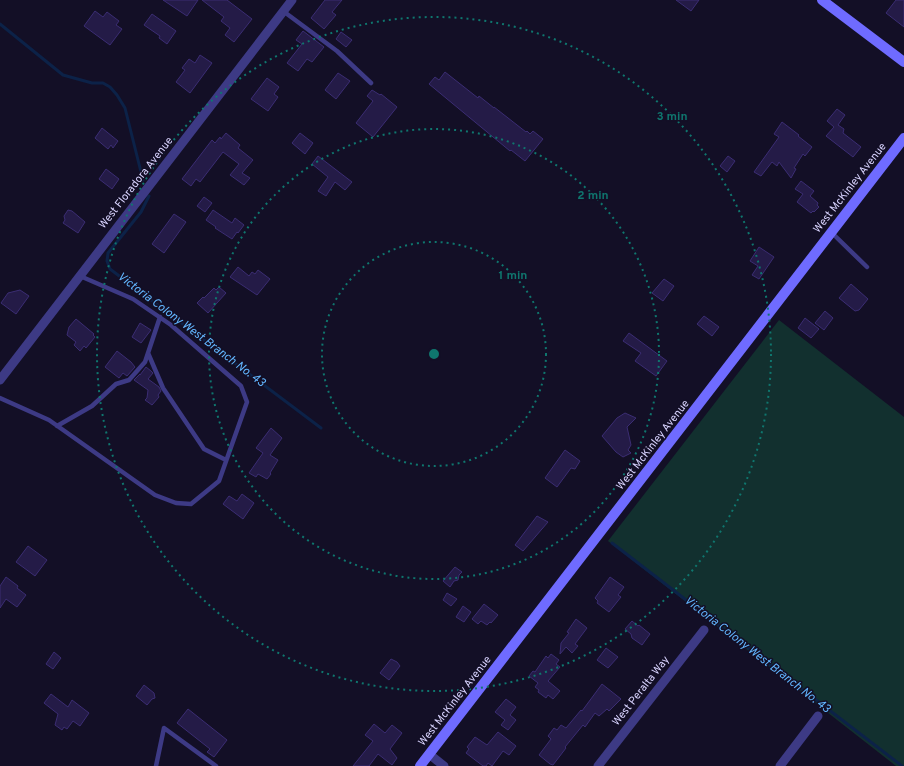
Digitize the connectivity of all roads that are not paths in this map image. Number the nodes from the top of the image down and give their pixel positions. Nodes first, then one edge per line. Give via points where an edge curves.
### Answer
1 (292, 0) edge
2 (822, 0) edge
3 (283, 11) junction
4 (904, 62) edge
5 (371, 83) dead end
6 (904, 138) edge
7 (831, 232) junction
8 (867, 267) dead end
9 (80, 276) junction
10 (160, 317) junction
11 (148, 353) junction
12 (0, 380) edge
13 (0, 398) edge
14 (57, 426) junction
15 (226, 460) junction
16 (704, 630) dead end
17 (818, 716) dead end
18 (429, 754) junction
19 (156, 766) edge
20 (216, 766) edge
21 (420, 766) edge
22 (444, 766) edge
23 (598, 766) edge
24 (780, 766) edge

1 - 3 street, West Floradora Avenue
2 - 4 main road
3 - 5 lane via 337,51
3 - 9 street, West Floradora Avenue
6 - 7 main road, West McKinley Avenue
7 - 8 lane
7 - 18 main road, West McKinley Avenue
9 - 10 lane via 133,299
9 - 12 street, West Floradora Avenue
10 - 11 lane
10 - 15 lane via 241,386 247,402
11 - 14 lane via 145,362 129,380 116,384 92,406
11 - 15 lane via 174,407 204,449
13 - 14 lane
14 - 15 lane via 155,495 176,503 191,504 219,481
16 - 23 street, West Peralta Way
17 - 24 street
18 - 21 main road, West McKinley Avenue
18 - 22 street
19 - 20 lane via 164,728

